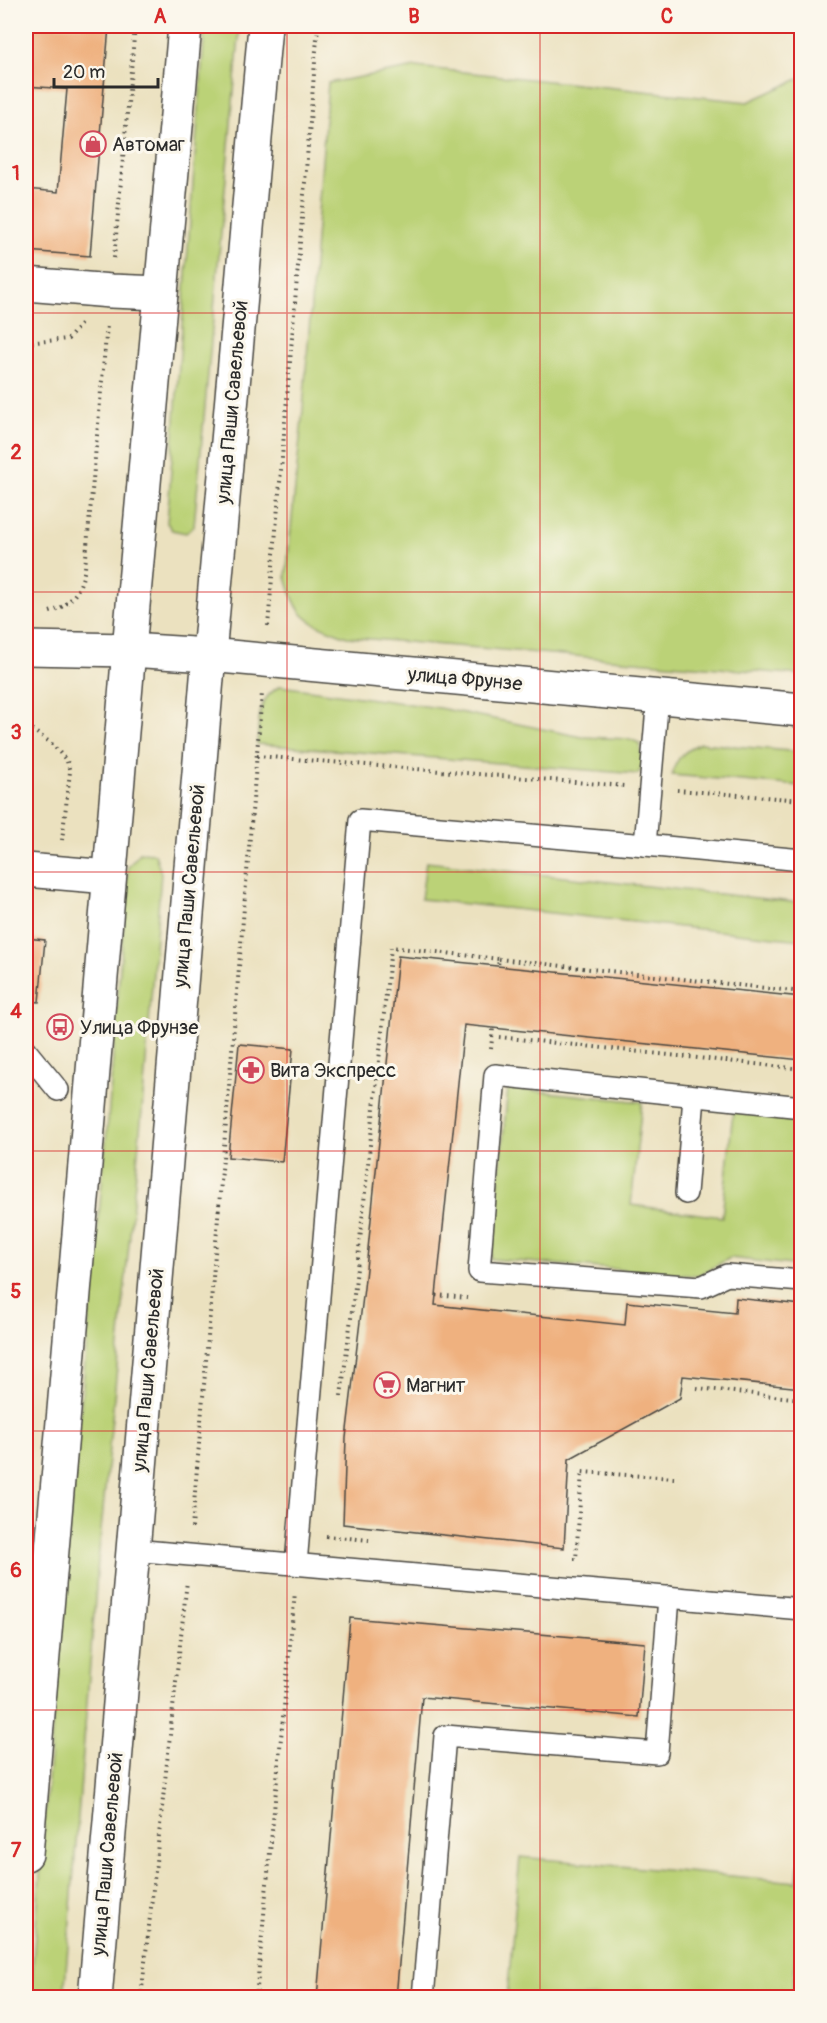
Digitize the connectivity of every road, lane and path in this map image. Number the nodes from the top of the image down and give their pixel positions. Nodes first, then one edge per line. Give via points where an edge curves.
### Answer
1 (135, 26) edge
2 (185, 26) edge
3 (265, 26) edge
4 (318, 26) edge
5 (26, 284) edge
6 (111, 291) junction
7 (161, 293) junction
8 (26, 343) edge
9 (47, 614) dead end
10 (26, 648) edge
11 (129, 650) junction
12 (209, 655) junction
13 (265, 660) junction
14 (658, 696) junction
15 (801, 710) edge
16 (257, 756) junction
17 (650, 788) junction
18 (801, 800) edge
19 (645, 845) junction
20 (801, 860) edge
21 (26, 870) edge
22 (110, 877) junction
23 (499, 959) junction
24 (498, 966) dead end
25 (801, 992) edge
26 (493, 1028) dead end
27 (499, 1037) dead end
28 (26, 1051) edge
29 (491, 1052) dead end
30 (801, 1069) edge
31 (58, 1090) dead end
32 (694, 1097) junction
33 (801, 1107) edge
34 (686, 1193) dead end
35 (801, 1281) edge
36 (436, 1295) dead end
37 (468, 1298) dead end
38 (697, 1388) dead end
39 (801, 1399) edge
40 (340, 1405) dead end
41 (674, 1478) dead end
42 (324, 1535) dead end
43 (370, 1540) dead end
44 (133, 1550) junction
45 (190, 1554) junction
46 (566, 1559) dead end
47 (297, 1564) junction
48 (669, 1597) junction
49 (801, 1609) edge
50 (26, 1854) edge
51 (95, 1998) edge
52 (141, 1998) edge
53 (255, 1998) edge
54 (423, 1998) edge

1 - 6 path
2 - 7 main road
3 - 12 main road, улица Паши Савельевой
4 - 13 path
5 - 6 main road
6 - 7 main road
6 - 8 path via 68,339
6 - 9 path via 82,585 73,599
7 - 11 main road
10 - 11 main road, улица Фрунзе
11 - 12 main road, улица Фрунзе
11 - 22 main road
12 - 13 main road, улица Фрунзе
12 - 44 main road, улица Паши Савельевой
13 - 14 main road, улица Фрунзе
13 - 16 path
14 - 15 main road, улица Фрунзе
14 - 17 lane
16 - 17 path
16 - 45 path
17 - 18 path
17 - 19 lane
19 - 20 lane
19 - 47 lane via 360,820
21 - 22 main road
22 - 50 main road
23 - 24 path
23 - 25 path
23 - 40 path via 391,947
26 - 29 path
27 - 30 path
28 - 31 lane
32 - 33 lane
32 - 34 lane
32 - 35 lane via 495,1075 479,1271 701,1287 727,1275
36 - 37 path
38 - 39 path
41 - 46 path via 582,1473 576,1559
42 - 43 path
44 - 45 lane
44 - 51 main road, улица Паши Савельевой
45 - 47 lane
45 - 52 path
47 - 48 lane
47 - 53 path
48 - 49 lane
48 - 54 lane via 657,1753 445,1736

